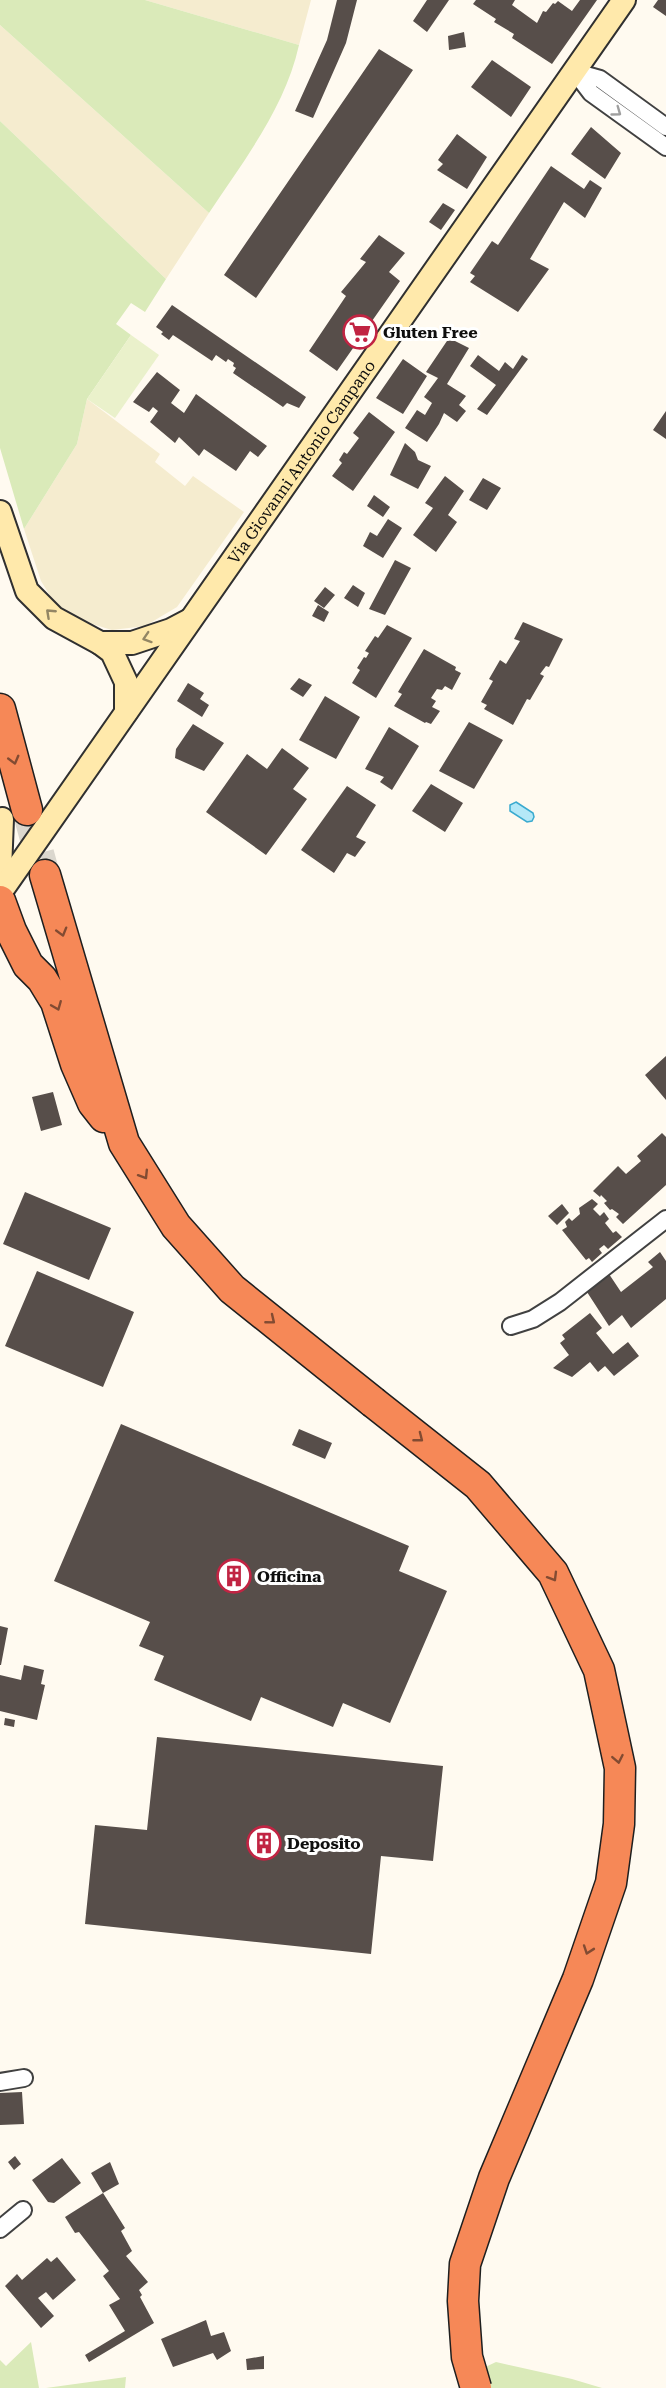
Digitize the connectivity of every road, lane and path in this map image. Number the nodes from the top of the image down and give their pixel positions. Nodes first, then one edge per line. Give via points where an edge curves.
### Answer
1 (624, 0) edge
2 (575, 72) junction
3 (666, 127) edge
4 (666, 147) edge
5 (0, 512) edge
6 (191, 619) junction
7 (100, 643) junction
8 (0, 710) edge
9 (126, 712) junction
10 (10, 814) edge
11 (37, 864) junction
12 (0, 871) edge
13 (0, 893) edge
14 (0, 901) edge
15 (14, 964) edge
16 (124, 1143) junction
17 (666, 1220) edge
18 (511, 1326) dead end
19 (24, 2078) dead end
20 (0, 2082) edge
21 (23, 2210) dead end
22 (0, 2229) edge
23 (476, 2388) edge

1 - 2 main road, Via Giovanni Antonio Campano
2 - 3 street via 600,79
2 -> 4 street via 591,93
2 - 6 main road, Via Giovanni Antonio Campano
7 -> 5 main road via 54,618 27,591
6 -> 7 main road via 132,643
6 - 9 main road, Via Giovanni Antonio Campano
7 - 9 main road via 112,652 126,682
8 -> 10 highway
9 - 11 main road, Via Giovanni Antonio Campano
10 - 11 main road via 9,835
10 - 12 main road
11 - 13 main road, Via Giovanni Antonio Campano
11 -> 16 highway
14 - 15 highway via 11,931
15 -> 16 highway via 42,979 56,1002 93,1103
16 -> 23 highway, bridge via 176,1226 232,1289 478,1485 553,1573 600,1670 620,1768 619,1824 611,1883 578,1979 494,2178 465,2264 462,2301 467,2357
17 - 18 street via 560,1302 533,1319
19 - 20 street
21 - 22 street

